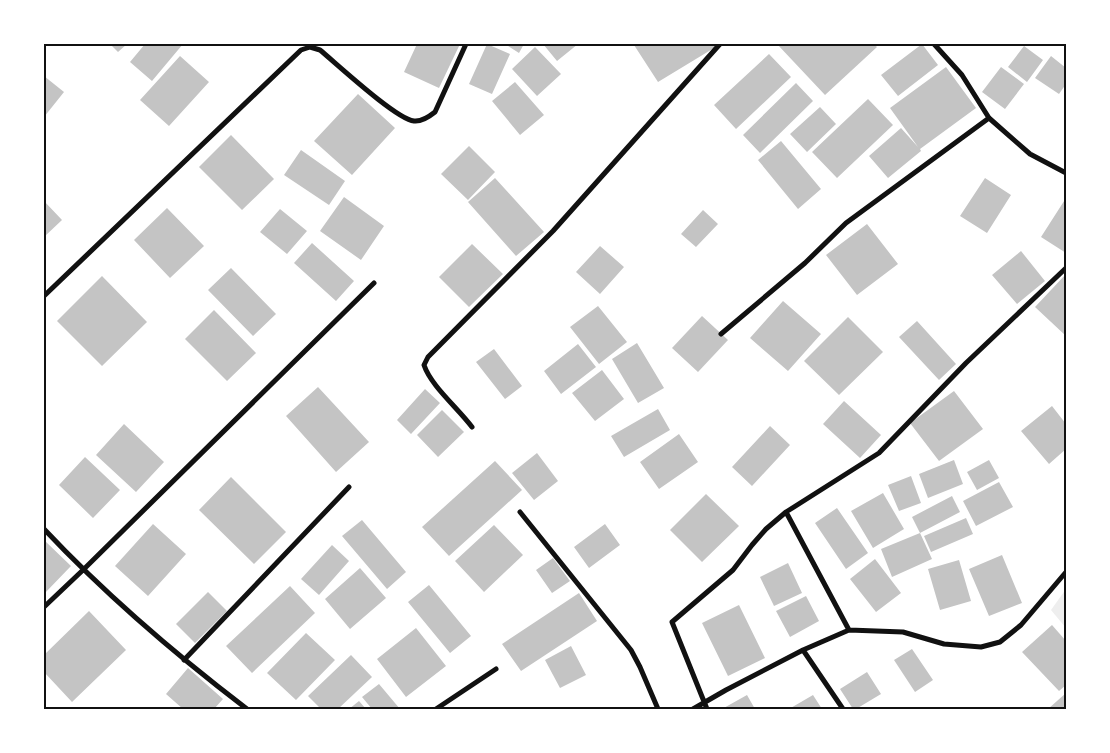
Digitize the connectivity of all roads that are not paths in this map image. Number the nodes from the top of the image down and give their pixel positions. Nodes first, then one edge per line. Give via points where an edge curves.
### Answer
1 (466, 44) edge
2 (720, 44) edge
3 (934, 44) edge
4 (309, 45) edge
5 (989, 118) junction
6 (1066, 173) edge
7 (1066, 268) edge
8 (374, 283) dead end
9 (44, 296) edge
10 (721, 334) dead end
11 (472, 427) dead end
12 (349, 487) dead end
13 (520, 512) dead end
14 (786, 512) junction
15 (44, 529) edge
16 (83, 570) junction
17 (1066, 572) edge
18 (44, 607) edge
19 (850, 630) junction
20 (803, 650) junction
21 (184, 660) junction
22 (496, 669) dead end
23 (703, 702) junction
24 (247, 709) edge
25 (436, 709) edge
26 (658, 709) edge
27 (693, 709) edge
28 (707, 709) edge
29 (843, 709) edge

1 - 4 street via 435,112 414,121 396,113 320,50
2 - 11 street via 553,230 428,357 424,365 427,375
3 - 5 street via 962,75
4 - 9 street via 300,50
5 - 6 street via 1030,154
5 - 10 street via 846,223 805,263
7 - 14 street via 966,363 879,453
8 - 16 street
12 - 21 street
13 - 26 street via 631,650
14 - 19 street
14 - 23 street via 733,570 672,622
15 - 16 street
16 - 18 street
16 - 21 street
17 - 19 street via 1021,626 1000,642 981,647 944,644 904,632
19 - 20 street
20 - 23 street
20 - 29 street
21 - 24 street
22 - 25 street
23 - 27 street
23 - 28 street

